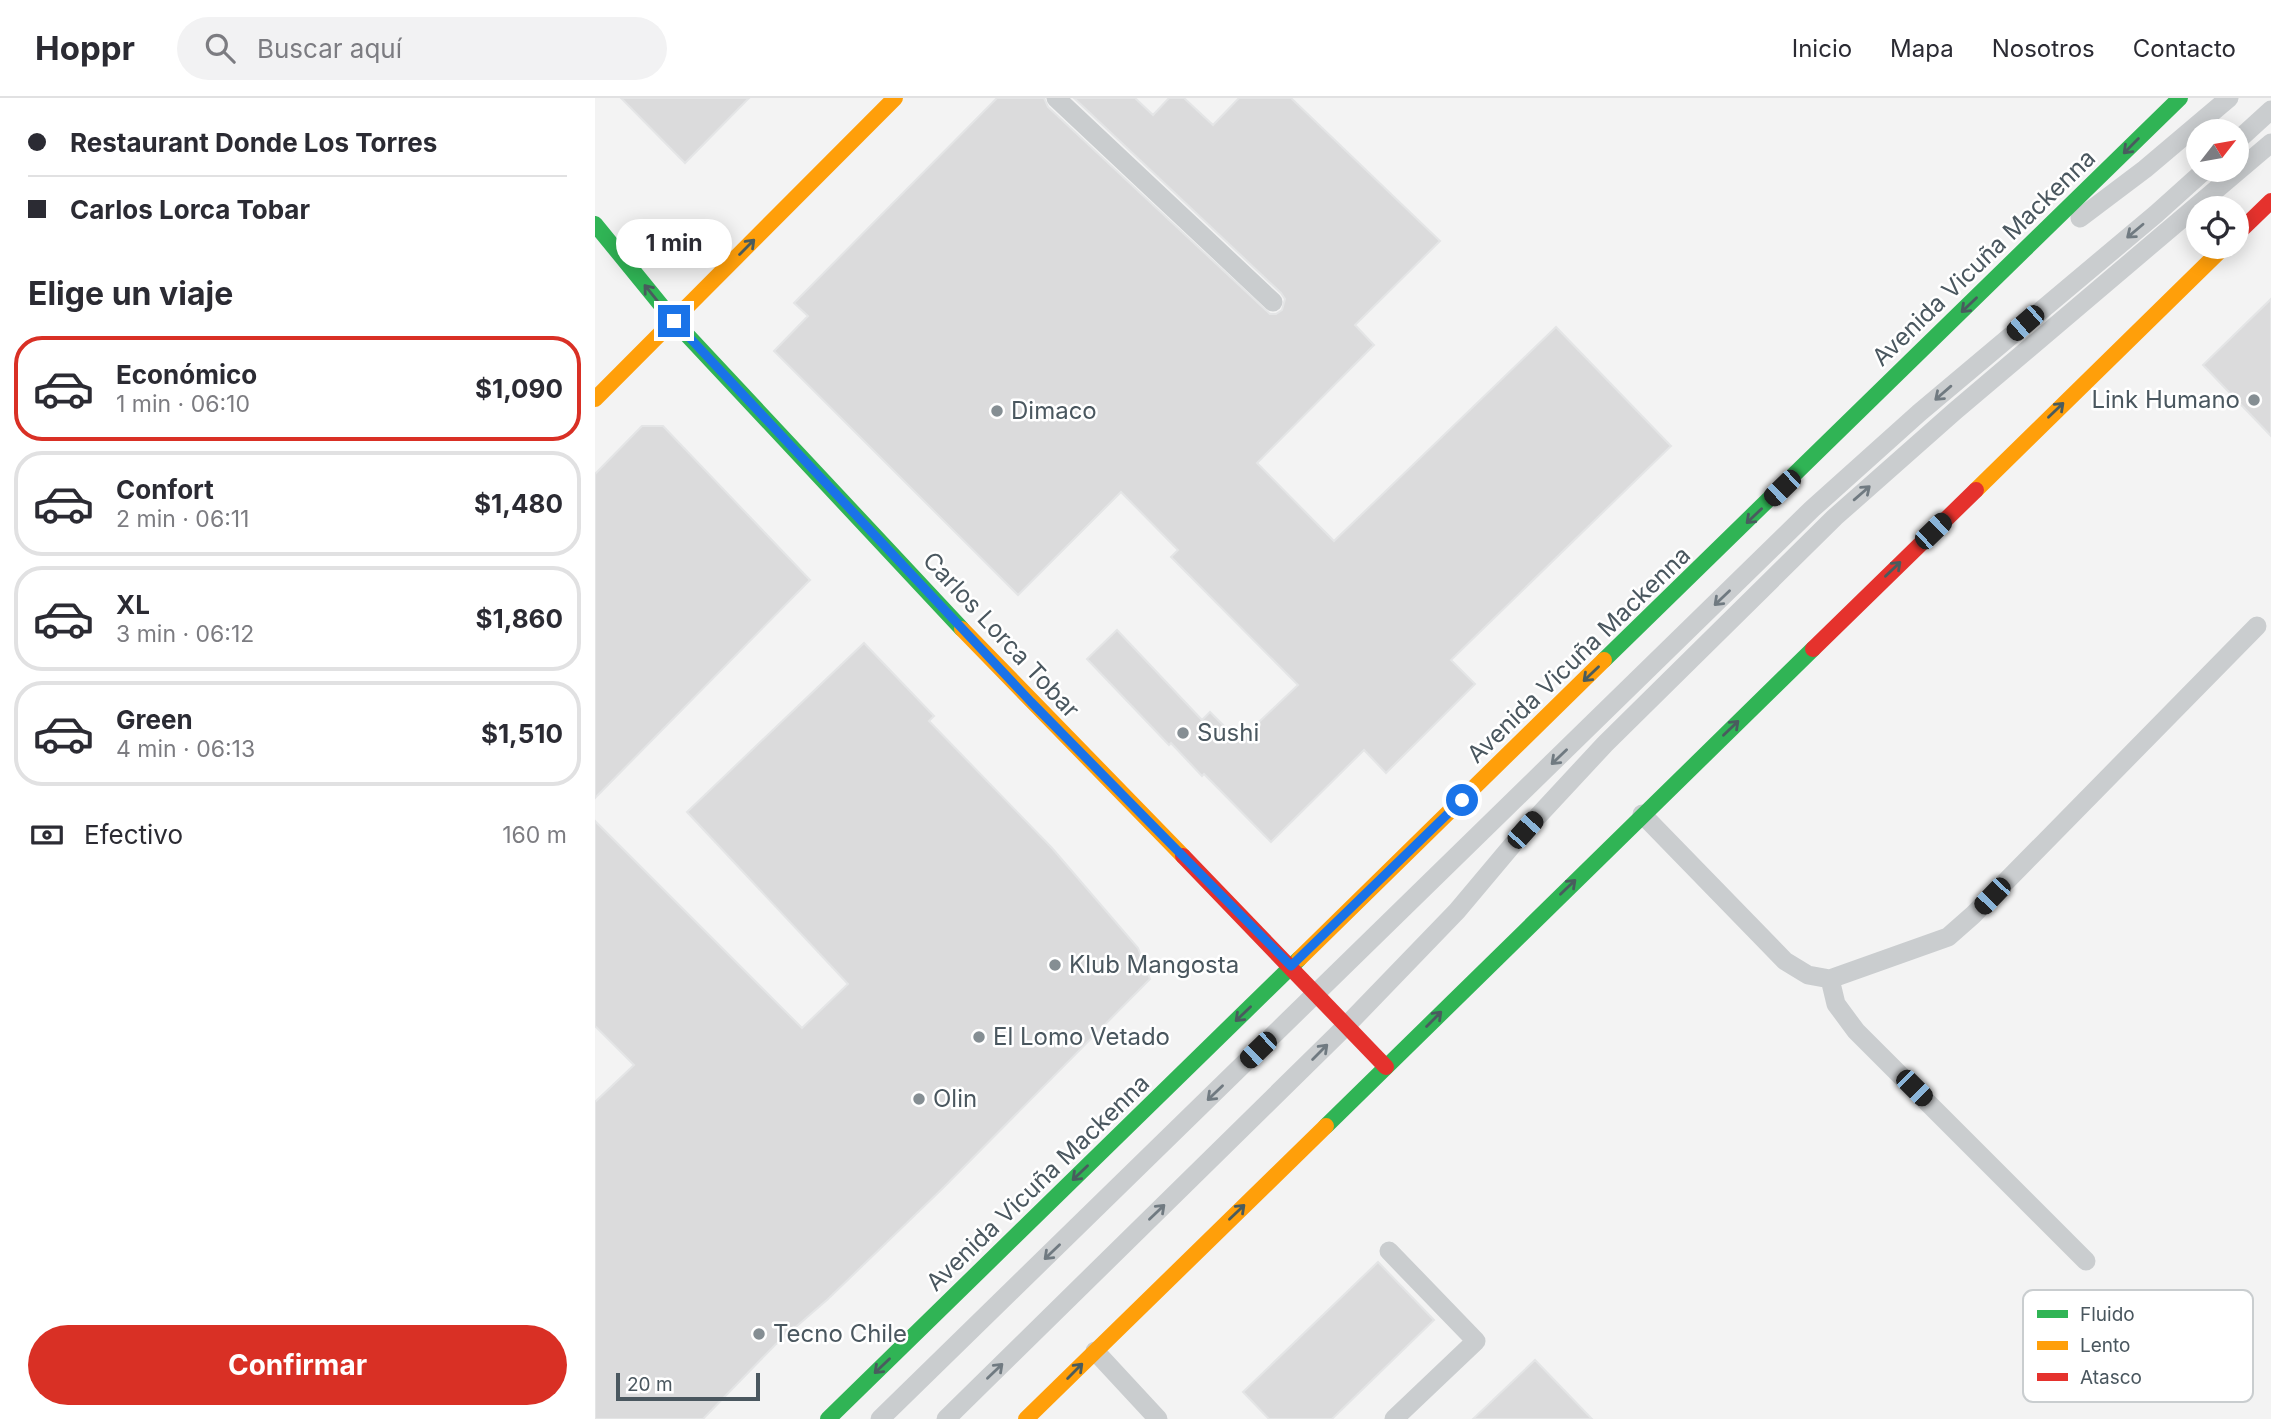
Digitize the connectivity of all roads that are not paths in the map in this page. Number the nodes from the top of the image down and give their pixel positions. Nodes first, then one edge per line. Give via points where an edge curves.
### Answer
1 (895, 98) edge
2 (1056, 98) edge
3 (2180, 98) edge
4 (2229, 98) edge
5 (2271, 110) edge
6 (2249, 130) edge
7 (2271, 144) edge
8 (2192, 182) edge
9 (2271, 201) edge
10 (2249, 222) edge
11 (595, 224) edge
12 (2212, 259) edge
13 (2001, 274) junction
14 (1273, 302) dead end
15 (674, 321) junction
16 (595, 399) edge
17 (2257, 626) dead end
18 (1642, 814) junction
19 (1291, 966) junction
20 (1830, 979) junction
21 (1316, 994) junction
22 (1346, 1026) junction
23 (1386, 1067) junction
24 (1389, 1251) dead end
25 (2086, 1261) dead end
26 (1095, 1352) junction
27 (828, 1419) edge
28 (880, 1419) edge
29 (946, 1419) edge
30 (1026, 1419) edge
31 (1158, 1419) edge
32 (1394, 1419) edge

15 -> 1 main road
2 - 14 lane
3 -> 13 main road, Avenida Vicuña Mackenna
4 - 13 lane via 2145,169
5 - 6 lane
22 -> 7 lane via 1457,911 1605,744 1835,517
8 -> 21 lane via 1812,509
9 - 10 main road
15 -> 11 main road, Carlos Lorca Tobar
18 -> 12 main road
13 -> 19 main road, Avenida Vicuña Mackenna
15 - 16 main road
15 - 19 main road, Carlos Lorca Tobar via 1031,702
17 - 20 lane via 1948,937
18 - 20 lane via 1785,961 1808,975
23 -> 18 main road
19 - 21 main road, Carlos Lorca Tobar
19 -> 27 main road, Avenida Vicuña Mackenna
20 - 25 lane via 1836,1004 1856,1031
21 - 22 main road, Carlos Lorca Tobar
21 -> 28 lane
22 - 23 main road, Carlos Lorca Tobar
29 -> 22 lane
26 -> 23 main road
24 - 32 lane via 1476,1341
30 -> 26 main road
26 - 31 lane

